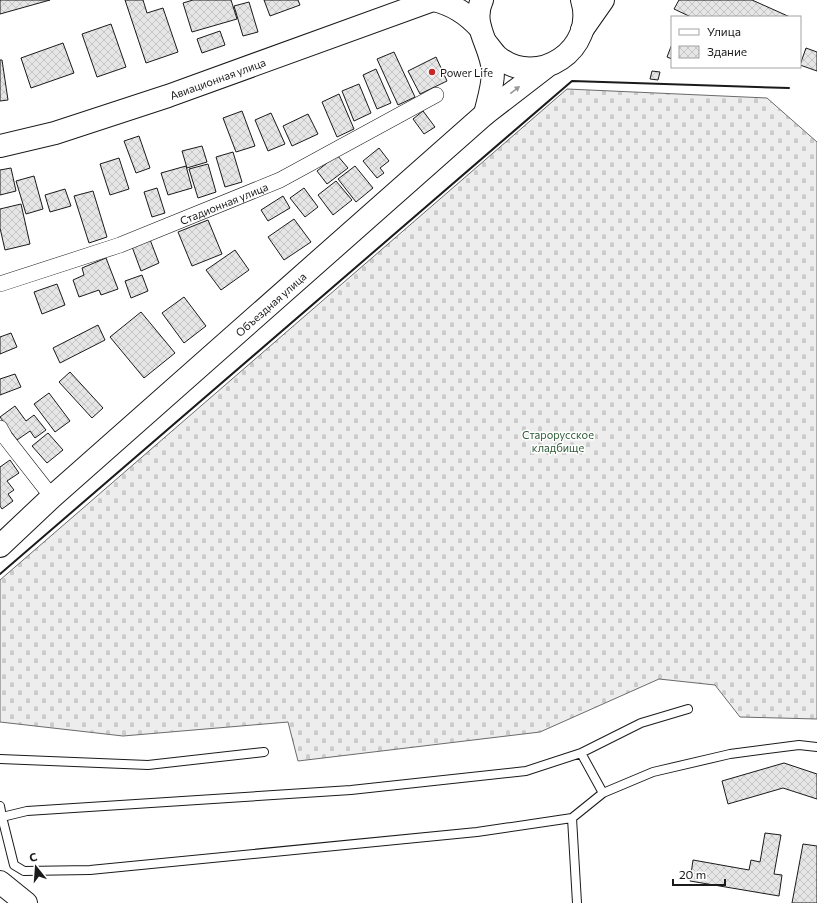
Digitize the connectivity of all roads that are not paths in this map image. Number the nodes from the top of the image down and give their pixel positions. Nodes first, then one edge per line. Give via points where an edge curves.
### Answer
1 (433, 0) edge
2 (482, 0) edge
3 (582, 0) edge
4 (603, 0) edge
5 (582, 30) junction
6 (483, 35) junction
7 (546, 67) junction
8 (436, 95) dead end
9 (485, 114) junction
10 (0, 146) edge
11 (0, 284) edge
12 (0, 428) edge
13 (52, 497) junction
14 (0, 546) edge
15 (688, 709) dead end
16 (817, 747) edge
17 (264, 752) dead end
18 (581, 753) junction
19 (0, 759) edge
20 (603, 793) junction
21 (0, 806) edge
22 (2, 817) junction
23 (572, 818) junction
24 (0, 828) edge
25 (7, 837) junction
26 (0, 882) edge
27 (26, 903) edge
28 (577, 903) edge

1 - 6 main road via 456,8 472,19
1 - 10 main road, Авиационная улица via 175,93 55,133
2 - 6 main road via 478,15
3 - 5 main road
4 - 5 main road
5 - 7 main road, Объездная улица via 572,50
6 - 7 main road via 498,57 521,68
6 - 9 main road via 493,72
9 -> 7 main road, Объездная улица
8 - 11 street, Стадионная улица via 280,180 120,245
9 - 13 main road, Объездная улица
12 - 13 street
13 - 14 main road, Объездная улица
15 - 18 lane via 640,723
16 - 20 lane via 799,745 730,754 653,772
17 - 19 lane via 148,765
18 - 20 lane
18 - 22 lane via 526,771 510,773 351,790 27,811
20 - 23 lane
21 - 22 lane
22 - 25 lane
23 - 25 lane via 477,832 90,870 24,871 14,865
23 - 28 lane
24 - 25 lane
26 - 27 main road

